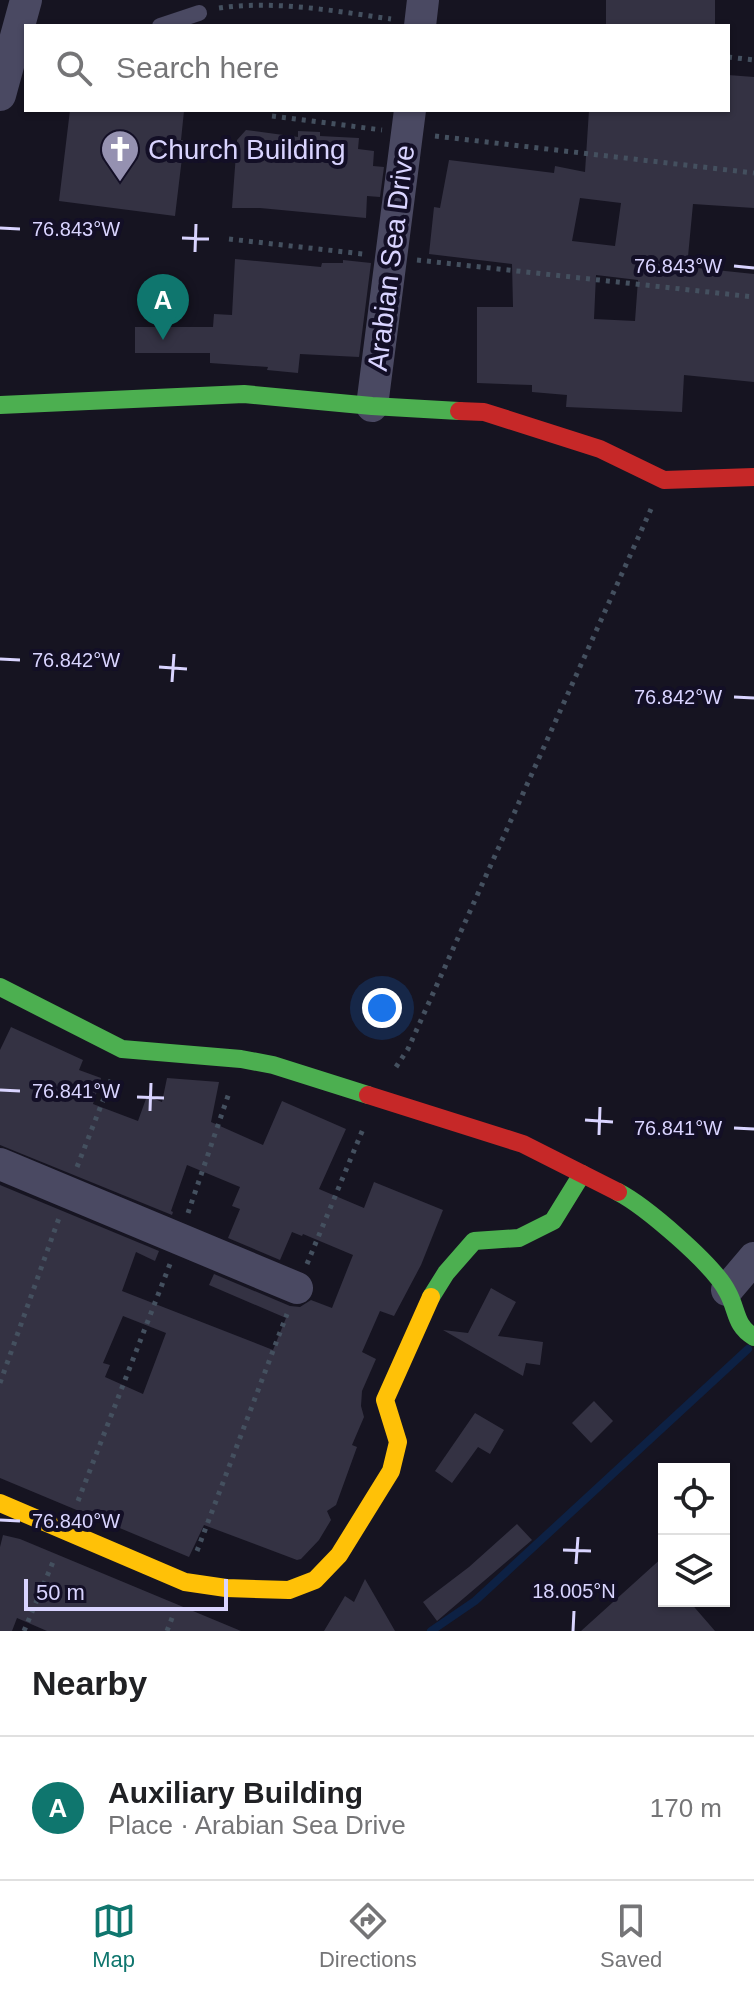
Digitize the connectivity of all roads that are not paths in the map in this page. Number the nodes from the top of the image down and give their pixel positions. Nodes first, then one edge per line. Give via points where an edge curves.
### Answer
1 (31, 2) edge
2 (198, 13) edge
3 (25, 24) edge
4 (166, 24) edge
5 (24, 28) edge
6 (10, 81) edge
7 (408, 121) edge
8 (0, 405) edge
9 (372, 406) junction
10 (754, 477) edge
11 (0, 987) edge
12 (0, 1164) edge
13 (582, 1174) junction
14 (754, 1258) edge
15 (297, 1288) road end
16 (727, 1290) junction
17 (748, 1334) edge
18 (0, 1503) edge

1 - 3 street
2 - 4 lane
5 - 6 street
7 - 9 street, Arabian Sea Drive
8 - 9 street via 244,394
9 - 10 street via 484,412 600,449 664,480
11 - 13 street via 122,1049 273,1065 523,1144
12 - 15 street
13 - 16 street via 633,1200
13 - 18 street via 553,1221 519,1238 474,1241 446,1273 385,1400 398,1442 391,1471 339,1555 315,1580 289,1590 185,1582
14 - 16 street
16 - 17 street

